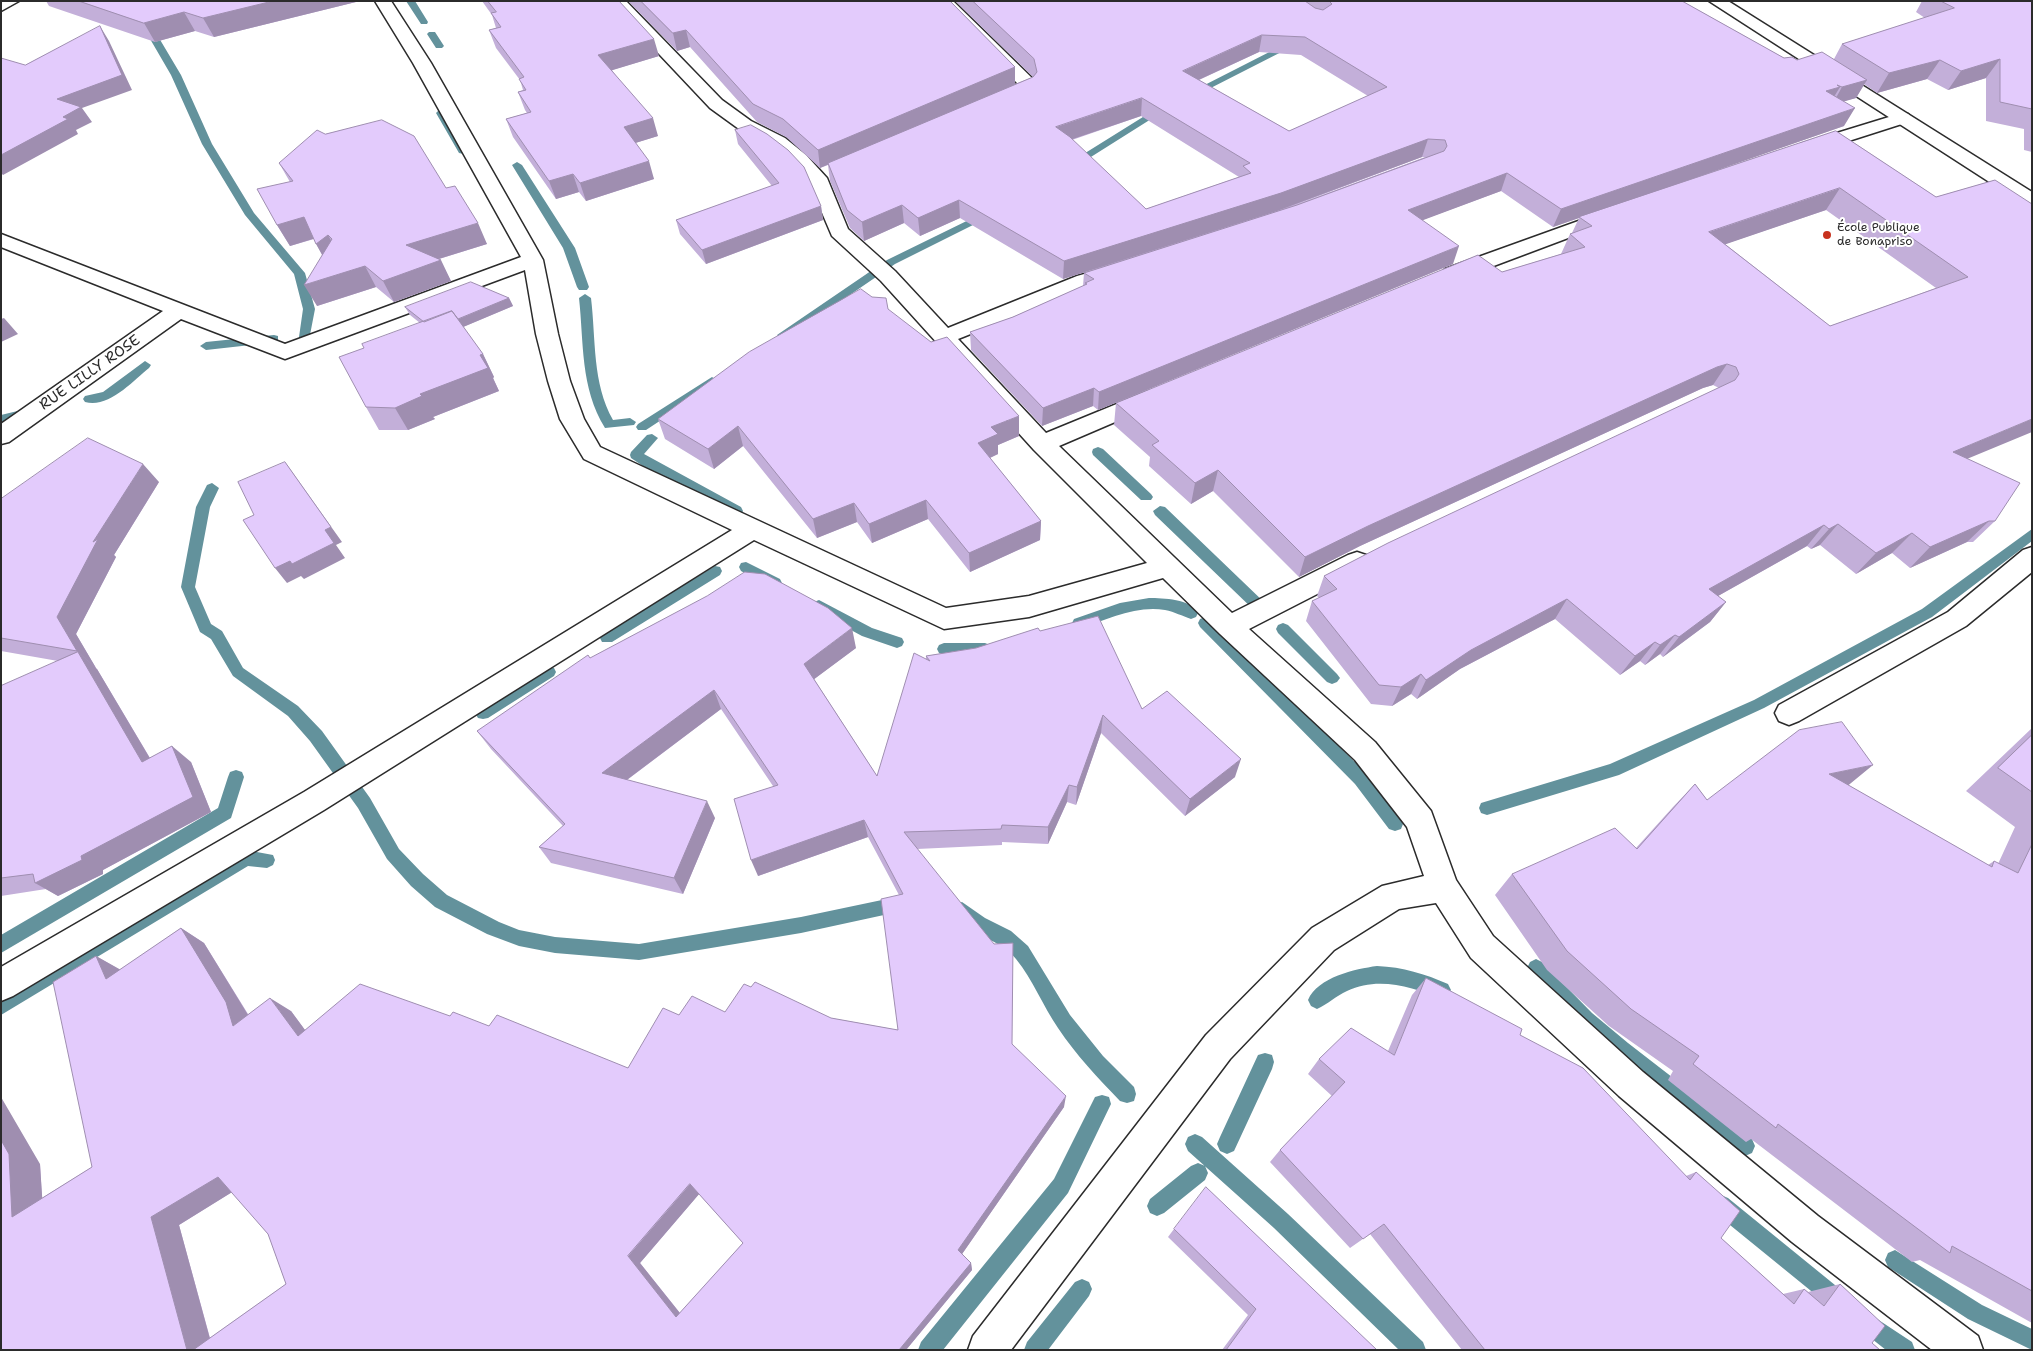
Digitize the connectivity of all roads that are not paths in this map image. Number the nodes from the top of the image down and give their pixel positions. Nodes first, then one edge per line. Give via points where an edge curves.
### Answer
1 (11, 1) edge
2 (382, 1) edge
3 (617, 1) edge
4 (944, 1) edge
5 (1717, 1) edge
6 (1, 6) edge
7 (982, 110) edge
8 (1902, 118) junction
9 (1792, 154) edge
10 (836, 171) edge
11 (817, 178) junction
12 (2032, 201) edge
13 (1627, 210) edge
14 (1, 240) edge
15 (533, 260) junction
16 (1138, 264) edge
17 (1437, 280) edge
18 (179, 310) junction
19 (944, 337) junction
20 (1168, 392) edge
21 (1, 436) edge
22 (1042, 444) junction
23 (752, 529) junction
24 (1379, 551) edge
25 (2032, 557) edge
26 (1166, 566) junction
27 (1228, 627) junction
28 (1788, 713) dead end
29 (1443, 887) junction
30 (1, 985) edge
31 (987, 1350) edge
32 (1964, 1350) edge

1 - 6 street
2 - 15 street via 422,63
3 - 11 street via 716,104 745,125 778,142
4 - 7 street via 1026,82 1026,89
5 - 8 street
8 - 9 street
8 - 12 street
10 - 11 street
11 - 19 street via 840,232 888,276
13 - 17 street
14 - 18 street
15 - 18 street via 285,352
15 - 23 street via 560,381 572,419 592,453
16 - 19 street
18 - 21 street, RUE LILLY ROSE
19 - 22 street
20 - 22 street
22 - 26 street
23 - 26 street via 944,619 979,617 1037,606
23 - 30 street via 314,801
24 - 27 street
25 - 28 street via 1958,619
26 - 27 street
27 - 29 street via 1365,751 1420,820
29 - 31 street via 1393,896 1323,939 1218,1047
29 - 32 street via 1482,947 1631,1084 1805,1229

